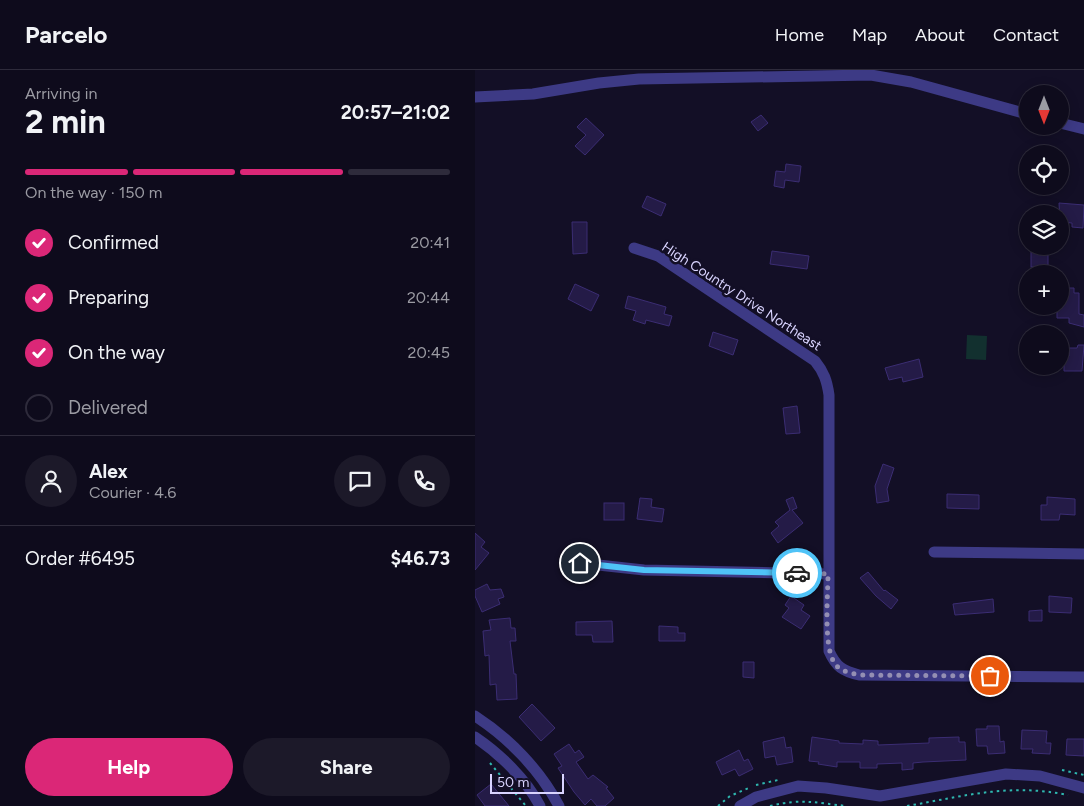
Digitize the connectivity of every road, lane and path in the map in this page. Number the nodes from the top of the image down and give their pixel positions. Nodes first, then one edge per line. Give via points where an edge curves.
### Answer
1 (475, 97) edge
2 (1019, 112) edge
3 (1069, 125) edge
4 (1084, 129) edge
5 (634, 248) dead end
6 (934, 552) dead end
7 (1084, 554) edge
8 (580, 563) dead end
9 (828, 574) junction
10 (1084, 677) edge
11 (475, 716) edge
12 (475, 737) edge
13 (488, 761) dead end
14 (1054, 768) dead end
15 (1084, 775) edge
16 (783, 779) dead end
17 (1084, 788) edge
18 (1071, 796) dead end
19 (526, 806) edge
20 (540, 806) edge
21 (559, 806) edge
22 (718, 806) edge
23 (740, 806) edge
24 (770, 806) edge
25 (847, 806) edge
26 (907, 806) edge

1 - 2 street via 533,94 639,79 871,76 911,82
3 - 4 street
5 - 9 street, High Country Drive Northeast via 658,256 815,361 822,369 829,395
6 - 7 street
8 - 9 street via 644,570
9 - 10 street, High Country Drive Northeast via 829,651 835,665 845,672 859,675
11 - 21 street via 513,746 535,770
12 - 20 street via 500,757
13 - 19 path
14 - 15 path
16 - 22 path via 745,789 729,796
17 - 23 street via 1040,776 1006,774 880,796 798,786 756,797
18 - 26 path via 1046,790 1005,790
24 - 25 path via 817,800

